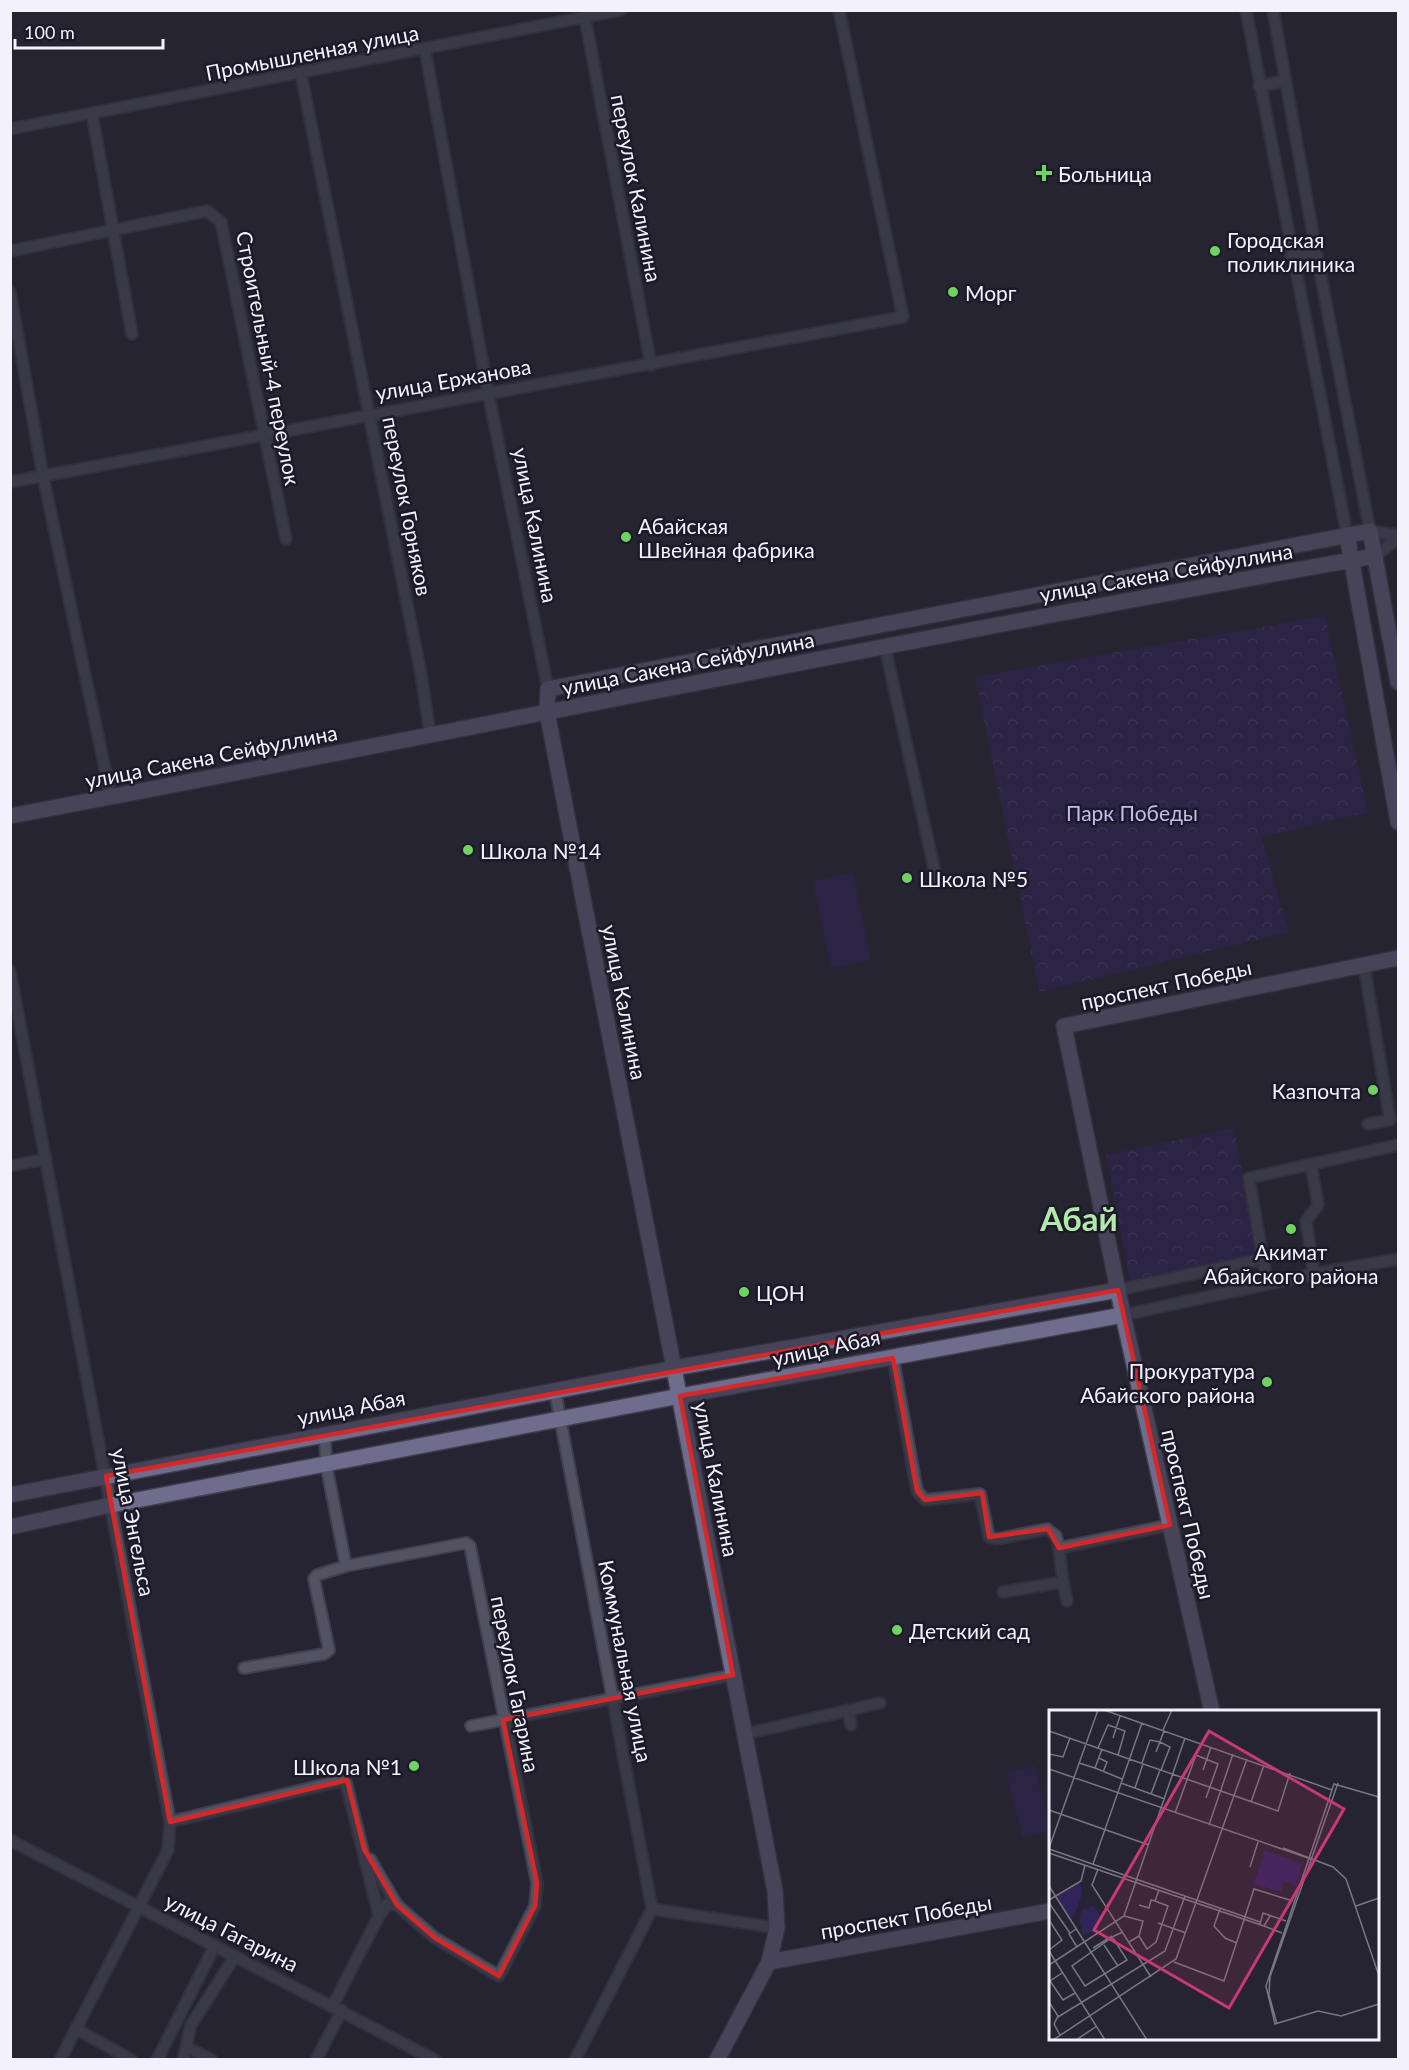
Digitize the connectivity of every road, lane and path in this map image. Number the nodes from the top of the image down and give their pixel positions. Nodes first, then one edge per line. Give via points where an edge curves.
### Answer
1 (621, 10) edge
2 (839, 10) edge
3 (1246, 10) edge
4 (1273, 10) edge
5 (585, 18) junction
6 (425, 50) junction
7 (301, 74) junction
8 (1286, 81) junction
9 (1259, 86) junction
10 (92, 114) junction
11 (10, 129) edge
12 (114, 230) junction
13 (10, 251) edge
14 (1316, 251) junction
15 (1291, 256) junction
16 (10, 292) edge
17 (132, 334) dead end
18 (651, 365) junction
19 (488, 392) junction
20 (369, 414) junction
21 (264, 434) junction
22 (43, 476) junction
23 (10, 482) edge
24 (1370, 531) junction
25 (1347, 535) junction
26 (1398, 537) edge
27 (286, 539) dead end
28 (1375, 556) junction
29 (1351, 560) junction
30 (1077, 586) junction
31 (1083, 609) junction
32 (885, 647) junction
33 (1398, 682) edge
34 (548, 689) junction
35 (548, 712) junction
36 (430, 734) junction
37 (111, 797) junction
38 (10, 816) edge
39 (1398, 822) edge
40 (936, 877) dead end
41 (1398, 958) edge
42 (1364, 965) junction
43 (10, 970) edge
44 (1394, 1119) edge
45 (1368, 1124) dead end
46 (1398, 1145) edge
47 (46, 1160) junction
48 (1311, 1164) junction
49 (10, 1166) edge
50 (1262, 1259) junction
51 (1398, 1259) edge
52 (1314, 1274) junction
53 (1267, 1283) junction
54 (1118, 1290) junction
55 (1123, 1315) junction
56 (889, 1332) junction
57 (893, 1358) junction
58 (674, 1368) junction
59 (555, 1391) junction
60 (680, 1396) junction
61 (561, 1420) junction
62 (325, 1434) junction
63 (326, 1464) junction
64 (106, 1476) junction
65 (10, 1495) edge
66 (111, 1505) junction
67 (1170, 1525) junction
68 (10, 1527) edge
69 (1059, 1548) junction
70 (346, 1566) junction
71 (1064, 1582) junction
72 (1003, 1592) dead end
73 (1067, 1601) dead end
74 (244, 1668) dead end
75 (733, 1676) junction
76 (613, 1698) junction
77 (880, 1703) dead end
78 (848, 1710) junction
79 (1212, 1710) edge
80 (502, 1720) junction
81 (851, 1725) dead end
82 (471, 1726) dead end
83 (745, 1734) junction
84 (170, 1822) junction
85 (10, 1840) edge
86 (364, 1849) junction
87 (397, 1905) junction
88 (139, 1906) junction
89 (652, 1910) junction
90 (1049, 1911) edge
91 (379, 1916) junction
92 (777, 1928) junction
93 (215, 1946) junction
94 (235, 1956) junction
95 (770, 1962) junction
96 (337, 2008) junction
97 (76, 2029) junction
98 (188, 2048) junction
99 (60, 2060) edge
100 (132, 2060) edge
101 (157, 2060) edge
102 (183, 2060) edge
103 (212, 2060) edge
104 (316, 2060) edge
105 (435, 2060) edge
106 (575, 2060) edge
107 (717, 2060) edge

1 - 5 street, Промышленная улица
2 - 18 street, улица Ержанова via 903,317
3 - 9 street
4 - 8 street
5 - 6 street, Промышленная улица
5 - 18 street, переулок Калинина
6 - 7 street, Промышленная улица
6 - 19 street, улица Калинина
7 - 10 street, Промышленная улица
7 - 20 street, переулок Горняков
8 - 9 street
8 - 14 street
9 - 15 street
10 - 11 street, Промышленная улица
10 - 12 street
12 - 13 street, Строительный-4 переулок
12 - 17 street
12 - 21 street, Строительный-4 переулок via 207,211 221,222
14 - 15 street
14 - 24 street
15 - 25 street
16 - 22 street
18 - 19 street, улица Ержанова
19 - 20 street, улица Ержанова
19 - 34 street, улица Калинина
20 - 21 street, улица Ержанова
20 - 36 street, переулок Горняков
21 - 22 street, улица Ержанова
21 - 27 street, Строительный-4 переулок
22 - 23 street, улица Ержанова
22 - 37 street
24 - 25 street, улица Сакена Сейфуллина
24 - 26 street
24 - 28 street
25 - 29 street
25 - 30 street, улица Сакена Сейфуллина
26 - 28 street
28 - 29 street, улица Сакена Сейфуллина
28 - 33 street
29 - 31 street, улица Сакена Сейфуллина
29 - 39 street
30 - 31 street
30 - 34 street, улица Сакена Сейфуллина
31 - 32 street, улица Сакена Сейфуллина
32 - 35 street, улица Сакена Сейфуллина
32 - 40 street
34 - 35 street, улица Калинина
35 - 36 street, улица Сакена Сейфуллина
35 - 58 street, улица Калинина
36 - 37 street, улица Сакена Сейфуллина
37 - 38 street, улица Сакена Сейфуллина
41 - 42 street, проспект Победы
42 - 44 street
42 - 54 street, проспект Победы via 1064,1026
43 - 47 street, улица Энгельса
44 - 45 street
46 - 48 street
47 - 49 street
47 - 64 street, улица Энгельса
48 - 50 street via 1248,1178
48 - 52 street via 1318,1205 1306,1221
50 - 53 street
50 - 54 street
51 - 52 street
52 - 53 street
53 - 55 street
54 - 55 street, проспект Победы
54 - 56 street
55 - 57 street
55 - 67 street, проспект Победы
56 - 57 street, улица Абая
56 - 58 street, улица Абая
57 - 60 street, улица Абая
57 - 69 street via 921,1497 925,1500 980,1494 990,1537 1047,1529 1056,1536
58 - 59 street, улица Абая
58 - 60 street, улица Калинина
59 - 61 street, Коммунальная улица
59 - 62 street, улица Абая
60 - 61 street, улица Абая
60 - 75 street, улица Калинина
61 - 63 street, улица Абая
61 - 76 street, Коммунальная улица
62 - 63 street
62 - 64 street, улица Абая
63 - 66 street, улица Абая
63 - 70 street
64 - 65 street, улица Абая
64 - 66 street, улица Энгельса
66 - 68 street, улица Абая
66 - 84 street, улица Энгельса
67 - 69 street
67 - 79 street, проспект Победы
69 - 71 street
70 - 74 street via 314,1579 329,1650
70 - 80 street, переулок Гагарина via 468,1544
71 - 72 street
71 - 73 street
75 - 76 street
75 - 83 street, улица Калинина
76 - 80 street
76 - 89 street, Коммунальная улица
77 - 78 street
78 - 81 street
78 - 83 street
80 - 82 street
80 - 87 street, переулок Гагарина via 537,1883 535,1906 499,1976 435,1938
83 - 92 street, улица Калинина via 775,1891
84 - 86 street via 340,1781 349,1787
84 - 88 street, улица Энгельса via 168,1850
85 - 88 street, улица Гагарина
86 - 87 street
86 - 91 street
87 - 91 street via 387,1904
88 - 93 street, улица Гагарина
88 - 97 street, улица Энгельса
89 - 92 street
89 - 106 street
90 - 95 street, проспект Победы
91 - 96 street
92 - 95 street, улица Калинина
93 - 94 street, улица Гагарина
93 - 101 street
94 - 96 street, улица Гагарина
94 - 98 street via 191,2025
95 - 107 street, улица Калинина
96 - 104 street
96 - 105 street, улица Гагарина
97 - 99 street, улица Энгельса
97 - 100 street
98 - 102 street
98 - 103 street

